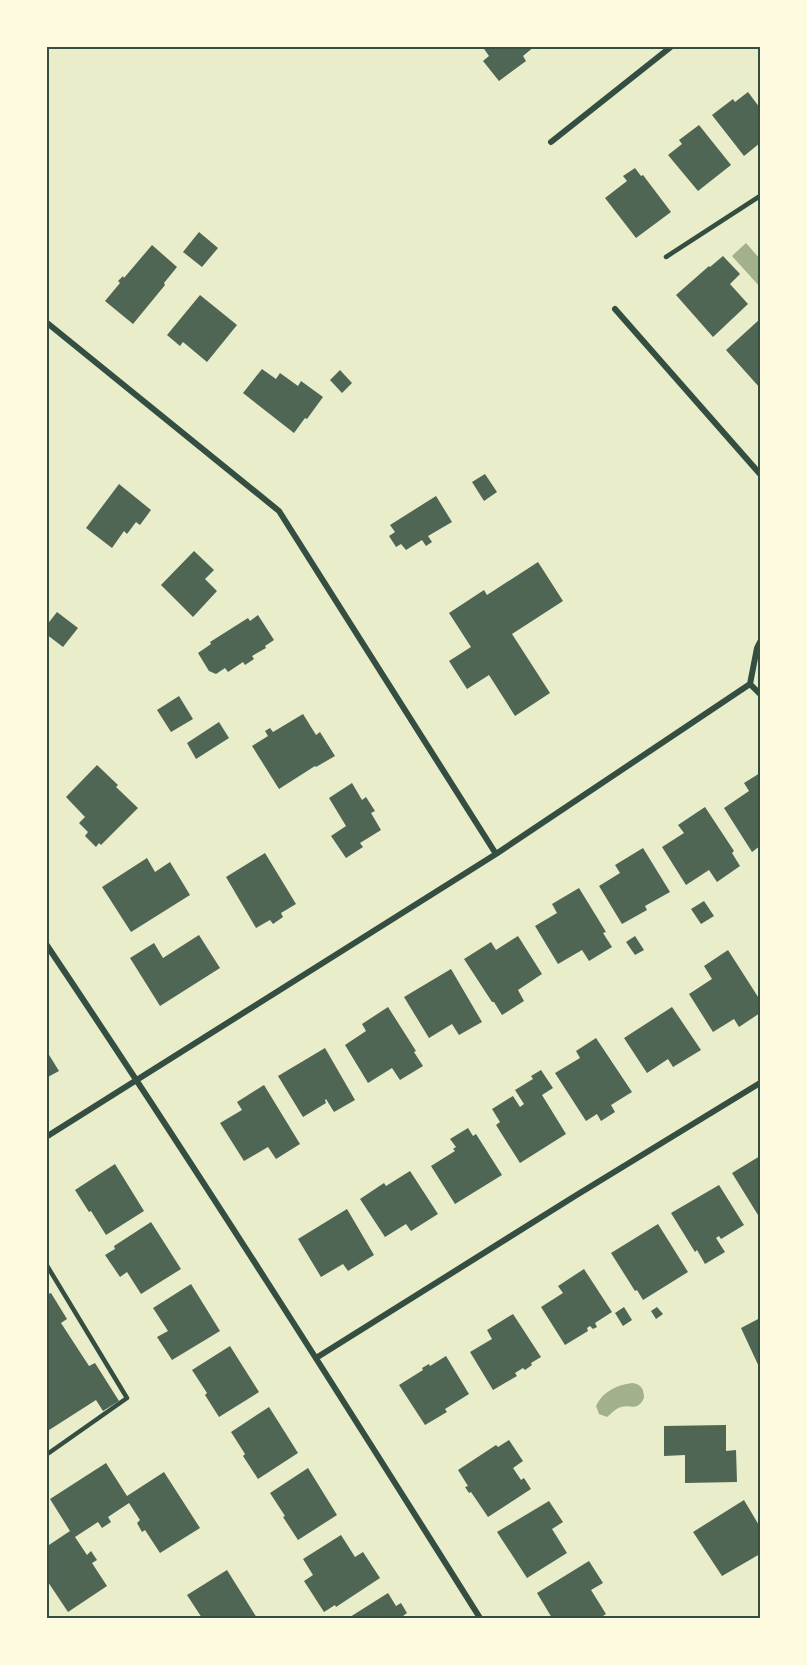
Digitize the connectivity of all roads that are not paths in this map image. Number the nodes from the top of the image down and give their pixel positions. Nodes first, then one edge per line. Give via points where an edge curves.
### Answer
1 (672, 46) edge
2 (551, 142) dead end
3 (760, 196) edge
4 (666, 257) dead end
5 (615, 309) dead end
6 (46, 322) edge
7 (760, 474) edge
8 (760, 642) edge
9 (750, 684) junction
10 (760, 694) edge
11 (496, 854) junction
12 (46, 944) edge
13 (137, 1080) junction
14 (760, 1083) edge
15 (46, 1137) edge
16 (46, 1264) edge
17 (316, 1358) junction
18 (46, 1455) edge
19 (480, 1618) edge

1 - 2 street
3 - 4 lane
5 - 7 street
6 - 11 street via 279,511
8 - 9 street
9 - 10 street
9 - 11 street
11 - 13 street
12 - 13 street
13 - 15 street
13 - 17 street
14 - 17 street
16 - 18 lane via 127,1398
17 - 19 street

